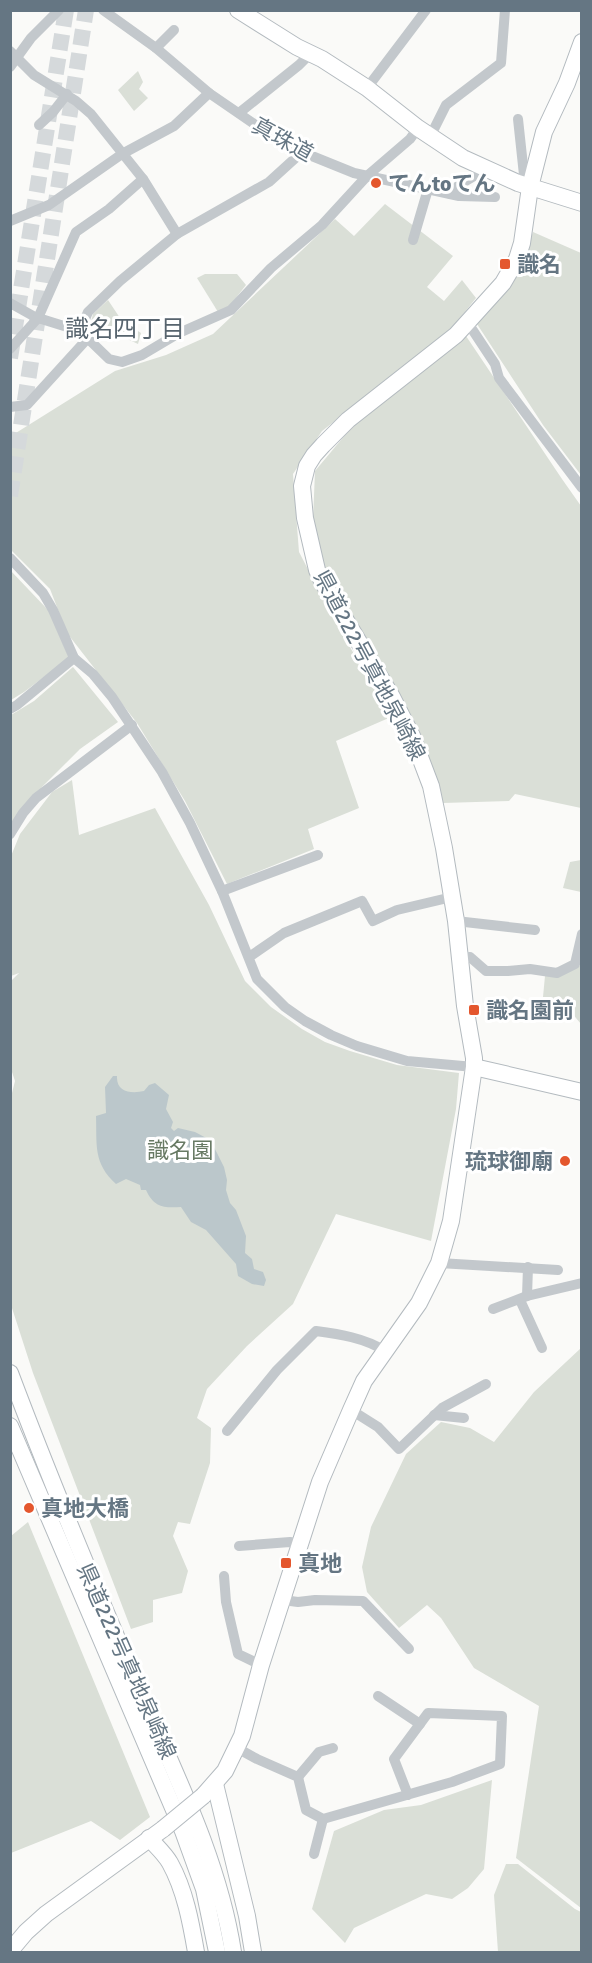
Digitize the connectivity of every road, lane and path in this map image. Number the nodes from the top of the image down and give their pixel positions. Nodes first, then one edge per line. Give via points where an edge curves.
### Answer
1 (59, 10) edge
2 (103, 10) edge
3 (238, 10) edge
4 (426, 10) edge
5 (506, 10) edge
6 (174, 30) dead end
7 (582, 42) edge
8 (156, 48) junction
9 (311, 53) junction
10 (13, 59) edge
11 (368, 88) junction
12 (209, 93) junction
13 (67, 94) junction
14 (239, 113) junction
15 (518, 119) dead end
16 (39, 125) dead end
17 (424, 132) junction
18 (302, 152) junction
19 (122, 154) junction
20 (486, 169) junction
21 (368, 176) junction
22 (143, 179) junction
23 (523, 184) junction
24 (428, 189) junction
25 (450, 194) junction
26 (495, 197) dead end
27 (582, 202) edge
28 (10, 220) edge
29 (177, 234) junction
30 (413, 240) dead end
31 (10, 303) edge
32 (38, 318) junction
33 (468, 323) junction
34 (84, 335) junction
35 (10, 349) edge
36 (10, 407) edge
37 (582, 488) edge
38 (10, 558) edge
39 (74, 658) junction
40 (10, 709) edge
41 (132, 725) junction
42 (10, 834) edge
43 (318, 855) dead end
44 (222, 891) junction
45 (452, 897) junction
46 (456, 921) junction
47 (535, 930) dead end
48 (582, 934) edge
49 (249, 957) junction
50 (459, 958) junction
51 (474, 1067) junction
52 (582, 1092) edge
53 (439, 1263) junction
54 (528, 1267) junction
55 (558, 1270) dead end
56 (582, 1283) edge
57 (523, 1298) junction
58 (493, 1309) dead end
59 (542, 1348) dead end
60 (385, 1351) junction
61 (10, 1373) edge
62 (486, 1384) dead end
63 (351, 1410) junction
64 (434, 1415) junction
65 (464, 1418) dead end
66 (10, 1426) edge
67 (227, 1431) dead end
68 (301, 1544) junction
69 (239, 1546) dead end
70 (224, 1576) dead end
71 (283, 1600) junction
72 (409, 1649) dead end
73 (261, 1665) junction
74 (378, 1696) dead end
75 (420, 1724) junction
76 (237, 1748) junction
77 (333, 1748) dead end
78 (298, 1777) junction
79 (209, 1790) junction
80 (408, 1795) junction
81 (323, 1819) junction
82 (156, 1833) junction
83 (314, 1854) dead end
84 (10, 1951) edge
85 (196, 1953) edge
86 (217, 1953) edge
87 (233, 1953) edge
88 (253, 1953) edge

1 - 10 street
2 - 8 street, 真珠道
3 - 9 main road
4 - 11 street
5 - 17 street via 501,63 446,105
6 - 8 street
7 - 23 main road, 県道222号真地泉崎線
8 - 12 street, 真珠道
9 - 11 main road
9 - 14 street
10 - 13 street
11 - 17 main road
12 - 14 street, 真珠道
12 - 19 street via 174,126
13 - 16 street
13 - 19 street via 91,114
14 - 18 street, 真珠道
15 - 23 street
17 - 20 main road
17 - 21 street via 410,139
18 - 21 street, 真珠道
18 - 29 street via 269,182
19 - 22 street
19 - 28 street via 49,205
20 - 23 main road
20 - 25 street
21 - 24 street, 真珠道
21 - 34 street via 231,310 122,362 109,359
22 - 29 street
22 - 32 street via 76,232
23 - 27 main road
23 - 33 main road, 県道222号真地泉崎線 via 522,243 517,259 503,283
24 - 25 street, 真珠道
24 - 30 street
25 - 26 street, 真珠道
29 - 34 street via 88,312
31 - 32 street
32 - 34 street
32 - 35 street
33 - 37 street via 495,364 499,378
33 - 45 main road, 県道222号真地泉崎線 via 322,445 307,466 302,495 317,570 392,697 421,757 436,809
34 - 36 street via 27,405
38 - 39 street via 46,597
39 - 40 street
39 - 41 street via 99,682
41 - 42 street via 36,798
41 - 44 street via 190,823
43 - 44 street
44 - 49 street
45 - 46 main road, 県道222号真地泉崎線
45 - 49 street via 397,910 373,921 362,901 284,933
46 - 47 street
46 - 50 main road, 県道222号真地泉崎線
48 - 50 street via 575,964 557,973 530,969 486,971 470,957
49 - 51 street via 257,979 270,993 305,1021 331,1035 406,1060
50 - 51 main road, 県道222号真地泉崎線
51 - 52 main road
51 - 53 main road, 県道222号真地泉崎線 via 451,1221
53 - 54 street
53 - 60 main road, 県道222号真地泉崎線 via 418,1304
54 - 55 street
54 - 57 street
56 - 57 street
57 - 58 street
57 - 59 street
60 - 63 main road, 県道222号真地泉崎線 via 363,1382
60 - 67 street via 374,1344 316,1331 277,1370
61 - 87 main road, 県道222号真地泉崎線 via 74,1538 208,1852
62 - 64 street
63 - 64 street via 378,1427 399,1449
63 - 68 main road, 県道222号真地泉崎線 via 320,1482
64 - 65 street
66 - 86 main road, 県道222号真地泉崎線 via 194,1859
68 - 69 street
68 - 71 main road, 県道222号真地泉崎線
70 - 73 street via 238,1654
71 - 72 street via 363,1601
71 - 73 main road, 県道222号真地泉崎線
73 - 76 main road, 県道222号真地泉崎線
74 - 75 street
75 - 80 street via 394,1760
75 - 80 street via 428,1713 502,1716 500,1764
76 - 78 street
76 - 79 main road, 県道222号真地泉崎線
77 - 78 street via 319,1752
78 - 81 street via 306,1810
79 - 82 main road, bridge
79 - 88 main road via 247,1916
80 - 81 street
81 - 83 street
82 - 84 main road via 46,1914
82 - 85 main road via 177,1879

